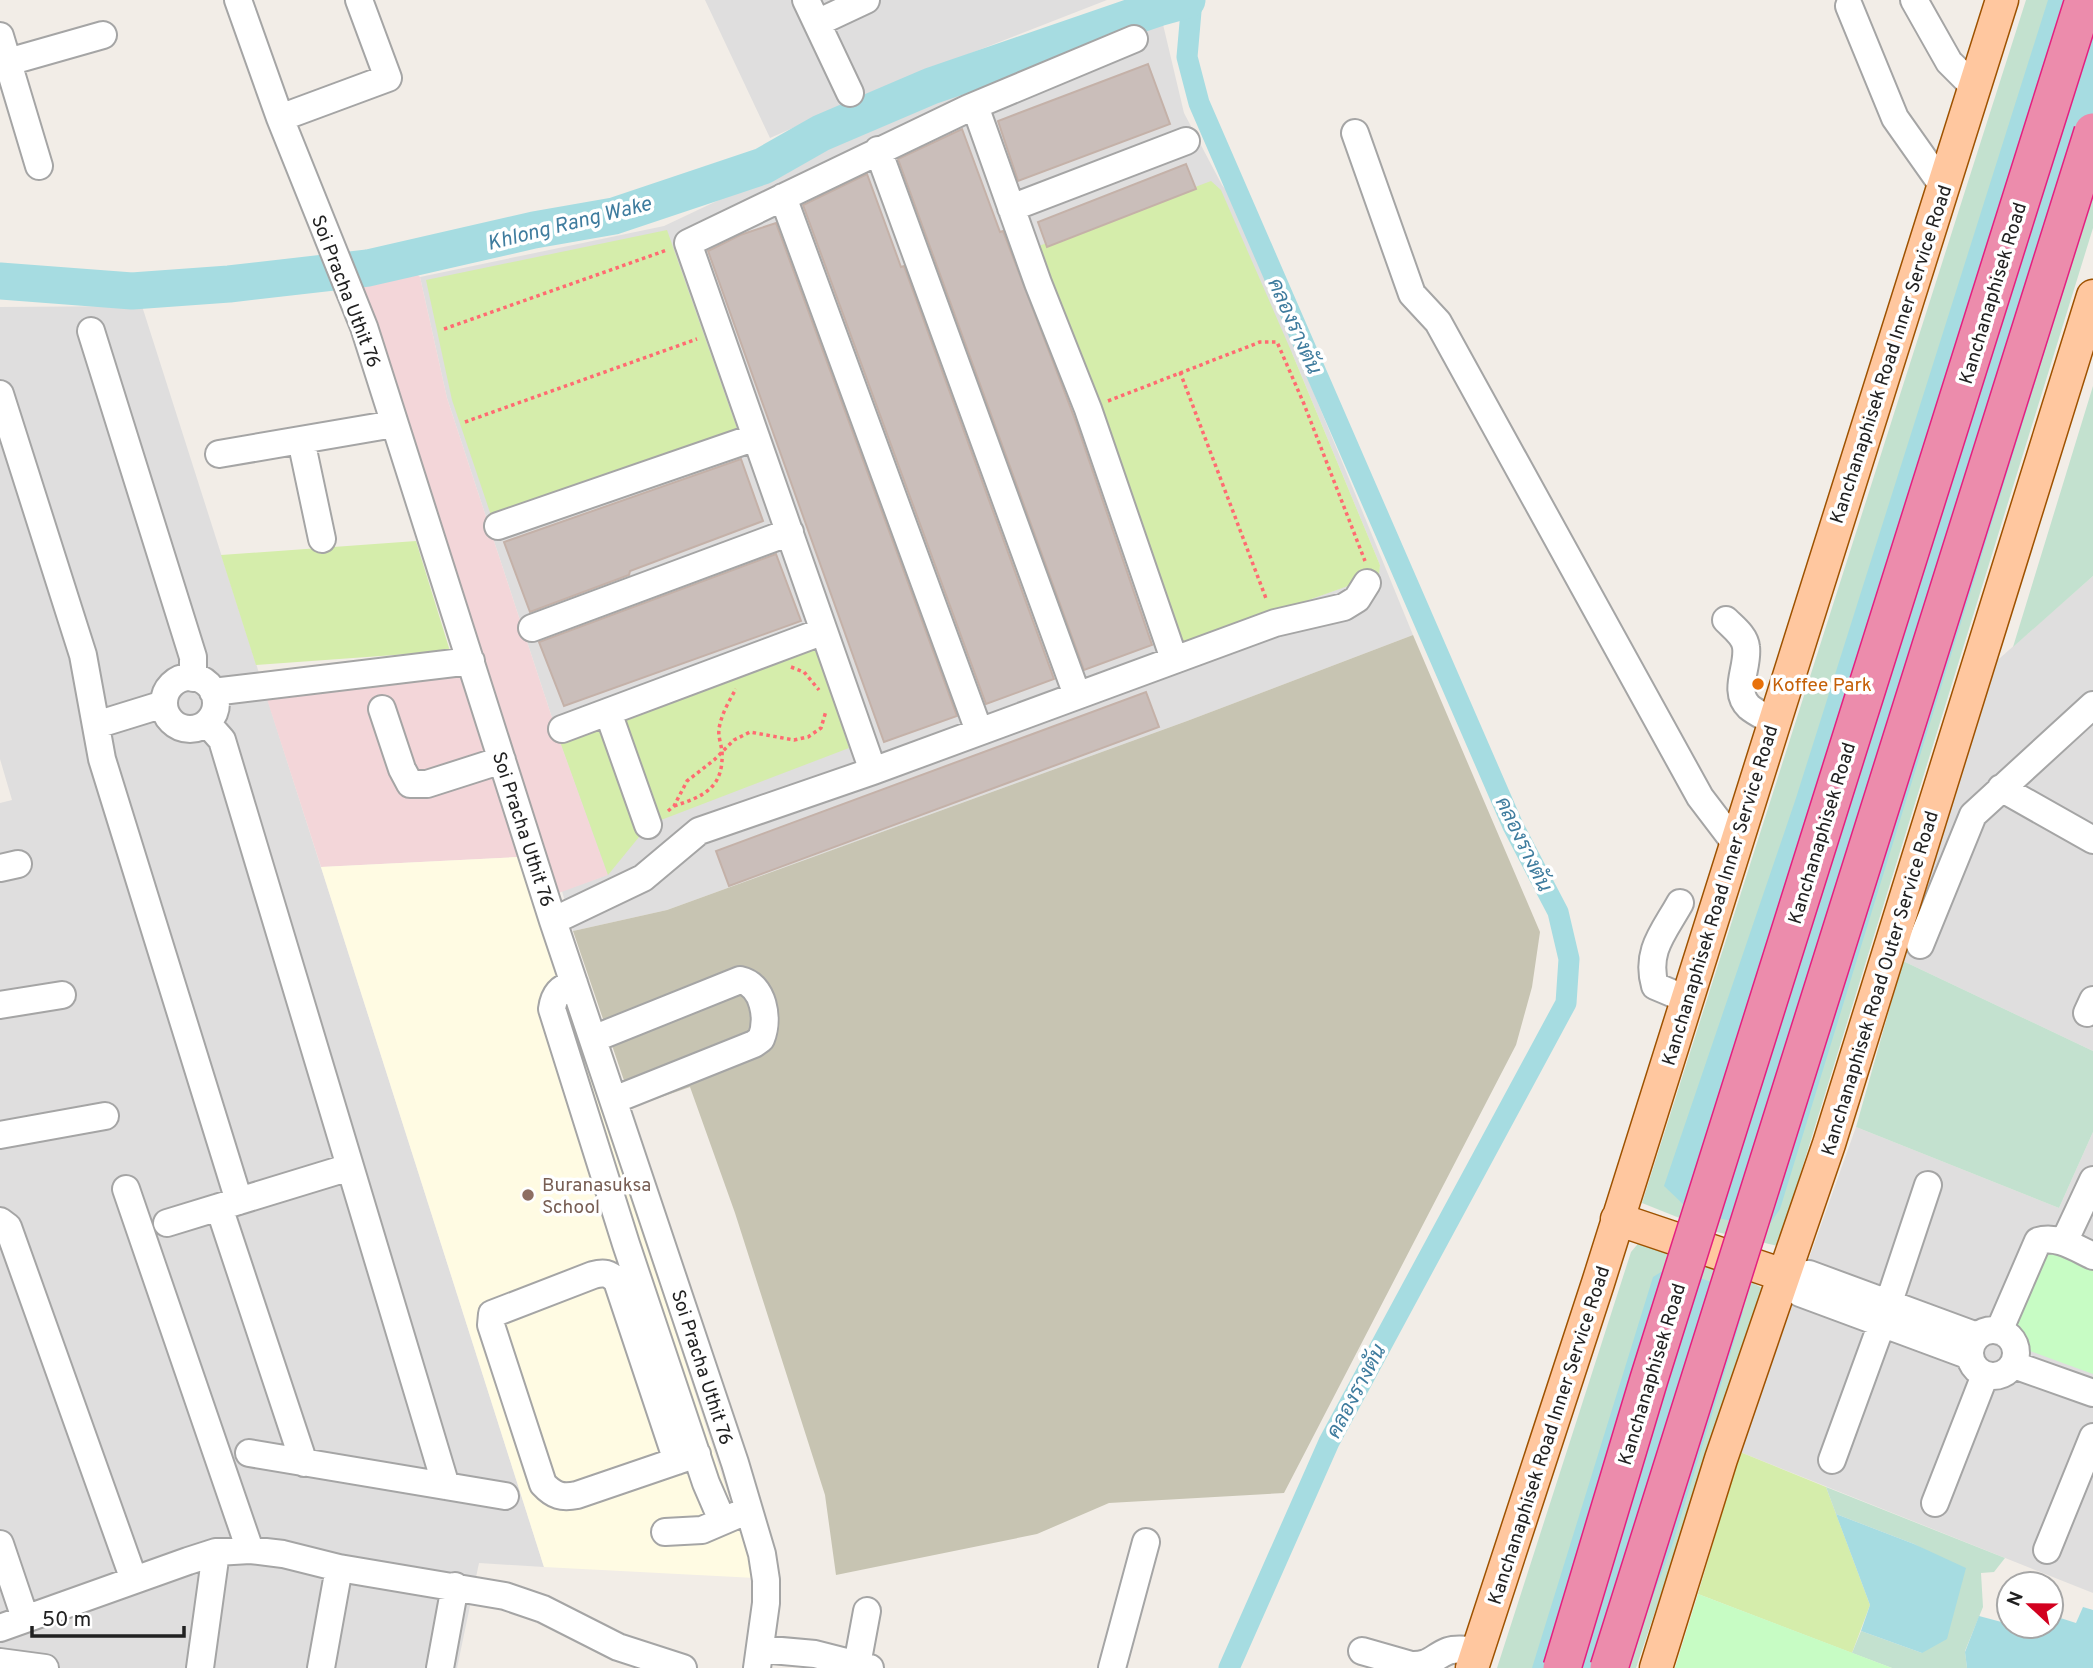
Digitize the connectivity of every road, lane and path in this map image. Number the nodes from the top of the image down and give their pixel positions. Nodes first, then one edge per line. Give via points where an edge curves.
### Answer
1 (239, 0) edge
2 (359, 0) edge
3 (866, 0) edge
4 (1914, 0) edge
5 (2002, 0) edge
6 (2084, 0) edge
7 (1849, 6) dead end
8 (812, 11) edge
9 (103, 35) dead end
10 (0, 36) edge
11 (1134, 39) dead end
12 (6, 70) edge
13 (1974, 87) junction
14 (850, 93) dead end
15 (975, 106) junction
16 (281, 118) junction
17 (2093, 132) edge
18 (1355, 133) dead end
19 (1186, 141) dead end
20 (878, 150) junction
21 (38, 166) dead end
22 (1943, 186) junction
23 (783, 197) junction
24 (1012, 208) junction
25 (688, 243) junction
26 (2093, 296) edge
27 (444, 329) dead end
28 (91, 331) dead end
29 (719, 331) junction
30 (1180, 372) junction
31 (0, 394) edge
32 (1088, 409) junction
33 (465, 422) dead end
34 (394, 424) junction
35 (756, 437) junction
36 (301, 440) junction
37 (219, 454) dead end
38 (498, 526) dead end
39 (790, 532) junction
40 (322, 539) dead end
41 (1367, 583) joint
42 (1726, 620) dead end
43 (1275, 623) junction
44 (532, 628) dead end
45 (824, 631) junction
46 (1174, 659) junction
47 (471, 662) junction
48 (782, 664) dead end
49 (738, 684) dead end
50 (203, 685) junction
51 (1077, 695) junction
52 (164, 704) junction
53 (2093, 705) edge
54 (382, 709) dead end
55 (608, 712) junction
56 (1773, 722) junction
57 (207, 723) junction
58 (96, 725) junction
59 (562, 729) dead end
60 (979, 732) junction
61 (722, 752) junction
62 (502, 760) junction
63 (873, 771) junction
64 (2001, 788) junction
65 (674, 806) junction
66 (648, 825) joint
67 (2093, 840) edge
68 (1735, 843) junction
69 (1680, 903) dead end
70 (553, 921) junction
71 (1920, 945) dead end
72 (574, 983) junction
73 (62, 995) dead end
74 (1686, 999) junction
75 (0, 1006) edge
76 (593, 1038) junction
77 (614, 1100) junction
78 (105, 1116) dead end
79 (0, 1135) edge
80 (350, 1167) junction
81 (2093, 1180) edge
82 (1928, 1185) dead end
83 (126, 1189) dead end
84 (229, 1204) junction
85 (1617, 1219) junction
86 (0, 1221) edge
87 (167, 1223) dead end
88 (2064, 1242) junction
89 (2093, 1256) edge
90 (1783, 1275) junction
91 (1885, 1314) junction
92 (1983, 1350) junction
93 (2014, 1364) junction
94 (2093, 1393) edge
95 (2093, 1437) edge
96 (248, 1453) dead end
97 (687, 1457) junction
98 (1832, 1460) dead end
99 (304, 1463) junction
100 (446, 1486) junction
101 (505, 1496) dead end
102 (1935, 1503) dead end
103 (749, 1511) junction
104 (722, 1520) junction
105 (665, 1532) dead end
106 (1146, 1542) dead end
107 (0, 1544) edge
108 (250, 1550) junction
109 (2047, 1550) dead end
110 (216, 1552) junction
111 (339, 1568) junction
112 (134, 1580) junction
113 (455, 1586) junction
114 (867, 1611) dead end
115 (25, 1618) junction
116 (0, 1628) edge
117 (1362, 1651) dead end
118 (758, 1659) edge
119 (1474, 1659) edge
120 (0, 1662) edge
121 (863, 1666) edge
122 (45, 1668) edge
123 (200, 1668) edge
124 (321, 1668) edge
125 (440, 1668) edge
126 (683, 1668) edge
127 (1112, 1668) edge
128 (1562, 1668) edge
129 (1609, 1668) edge
130 (1656, 1668) edge

1 - 16 street, Soi Pracha Uthit 76
2 - 16 street via 388,78
3 - 8 street
4 - 13 street via 1949,62
5 - 13 main road, Kanchanaphisek Road Inner Service Road
6 - 128 highway, Kanchanaphisek Road, bridge
7 - 22 street via 1895,118
8 - 14 street
9 - 12 street
10 - 12 street
11 - 15 street
12 - 21 street
13 - 22 main road, Kanchanaphisek Road Inner Service Road
15 - 20 street
15 - 24 street
16 - 34 street, Soi Pracha Uthit 76 via 363,327
17 - 129 highway, bridge
18 - 68 street via 1412,294 1438,322 1700,797
19 - 24 street
20 - 23 street
20 - 51 street
22 - 56 main road, Kanchanaphisek Road Inner Service Road
23 - 25 street
23 - 60 street
24 - 32 street
25 - 27 path
25 - 29 street
26 - 90 main road, Kanchanaphisek Road Outer Service Road via 1829,1144
28 - 50 street
29 - 33 path
29 - 35 street
30 - 32 path
30 - 41 path via 1260,342 1277,342 1369,572
30 - 43 path
31 - 58 street via 83,655
32 - 46 street
34 - 36 street
34 - 47 street, Soi Pracha Uthit 76
35 - 38 street
35 - 39 street
36 - 37 street
36 - 40 street
39 - 44 street
39 - 45 street
41 - 43 street via 1357,599 1344,607
42 - 56 street via 1746,645 1740,692 1748,706
43 - 46 street
45 - 55 street
45 - 63 street
46 - 51 street
47 - 50 street
47 - 62 street, Soi Pracha Uthit 76
48 - 61 path via 804,673 819,689 826,713 821,728 794,740 750,732
49 - 61 path via 719,730
50 - 52 street via 176,681
50 - 57 street via 215,708
51 - 60 street
52 - 57 street via 176,726 192,729
52 - 58 street
53 - 64 street
54 - 62 street via 410,784 428,784
55 - 59 street
55 - 66 street
56 - 68 main road, Kanchanaphisek Road Inner Service Road
57 - 80 street via 222,740
58 - 84 street
60 - 63 street
61 - 65 path via 687,781
61 - 65 path via 720,774 712,788 698,799
62 - 70 street, Soi Pracha Uthit 76
63 - 70 street via 699,831 643,878
64 - 67 street
64 - 71 street via 1973,815
65 - 66 path
68 - 74 main road, Kanchanaphisek Road Inner Service Road
69 - 74 street via 1652,953 1651,973 1655,986
70 - 72 street, Soi Pracha Uthit 76
72 - 76 street, Soi Pracha Uthit 76
72 - 97 street via 557,992 552,1009
73 - 75 street
74 - 85 main road, Kanchanaphisek Road Inner Service Road
76 - 77 street, Soi Pracha Uthit 76
76 - 77 street via 740,980 757,990 765,1019 761,1039
77 - 103 street, Soi Pracha Uthit 76
78 - 79 street
80 - 84 street
80 - 100 street
81 - 88 street
82 - 91 street
83 - 108 street
84 - 87 street
84 - 99 street
85 - 90 main road
85 - 119 main road, Kanchanaphisek Road Inner Service Road
86 - 112 street via 8,1227
88 - 89 street
88 - 92 street via 2038,1241
90 - 91 street via 1809,1274
90 - 130 main road, Kanchanaphisek Road Outer Service Road
91 - 92 street
91 - 98 street
92 - 93 street via 2004,1374
92 - 93 street via 2011,1338
92 - 102 street
93 - 94 street
95 - 109 street
96 - 99 street
97 - 97 street via 577,1495 551,1493 543,1485 491,1325 492,1314 593,1275 611,1275
97 - 104 street via 706,1483
99 - 100 street
100 - 101 street
103 - 104 street
103 - 118 street, Soi Pracha Uthit 76 via 766,1580
104 - 105 street via 702,1530
106 - 127 street
107 - 115 street
108 - 110 street
108 - 111 street
110 - 112 street
110 - 123 street
111 - 113 street
111 - 124 street
112 - 115 street
113 - 125 street
113 - 126 street via 543,1609 618,1647
114 - 121 street
115 - 116 street
117 - 119 street via 1411,1665 1426,1664 1450,1651
118 - 121 street via 815,1654
120 - 122 street

